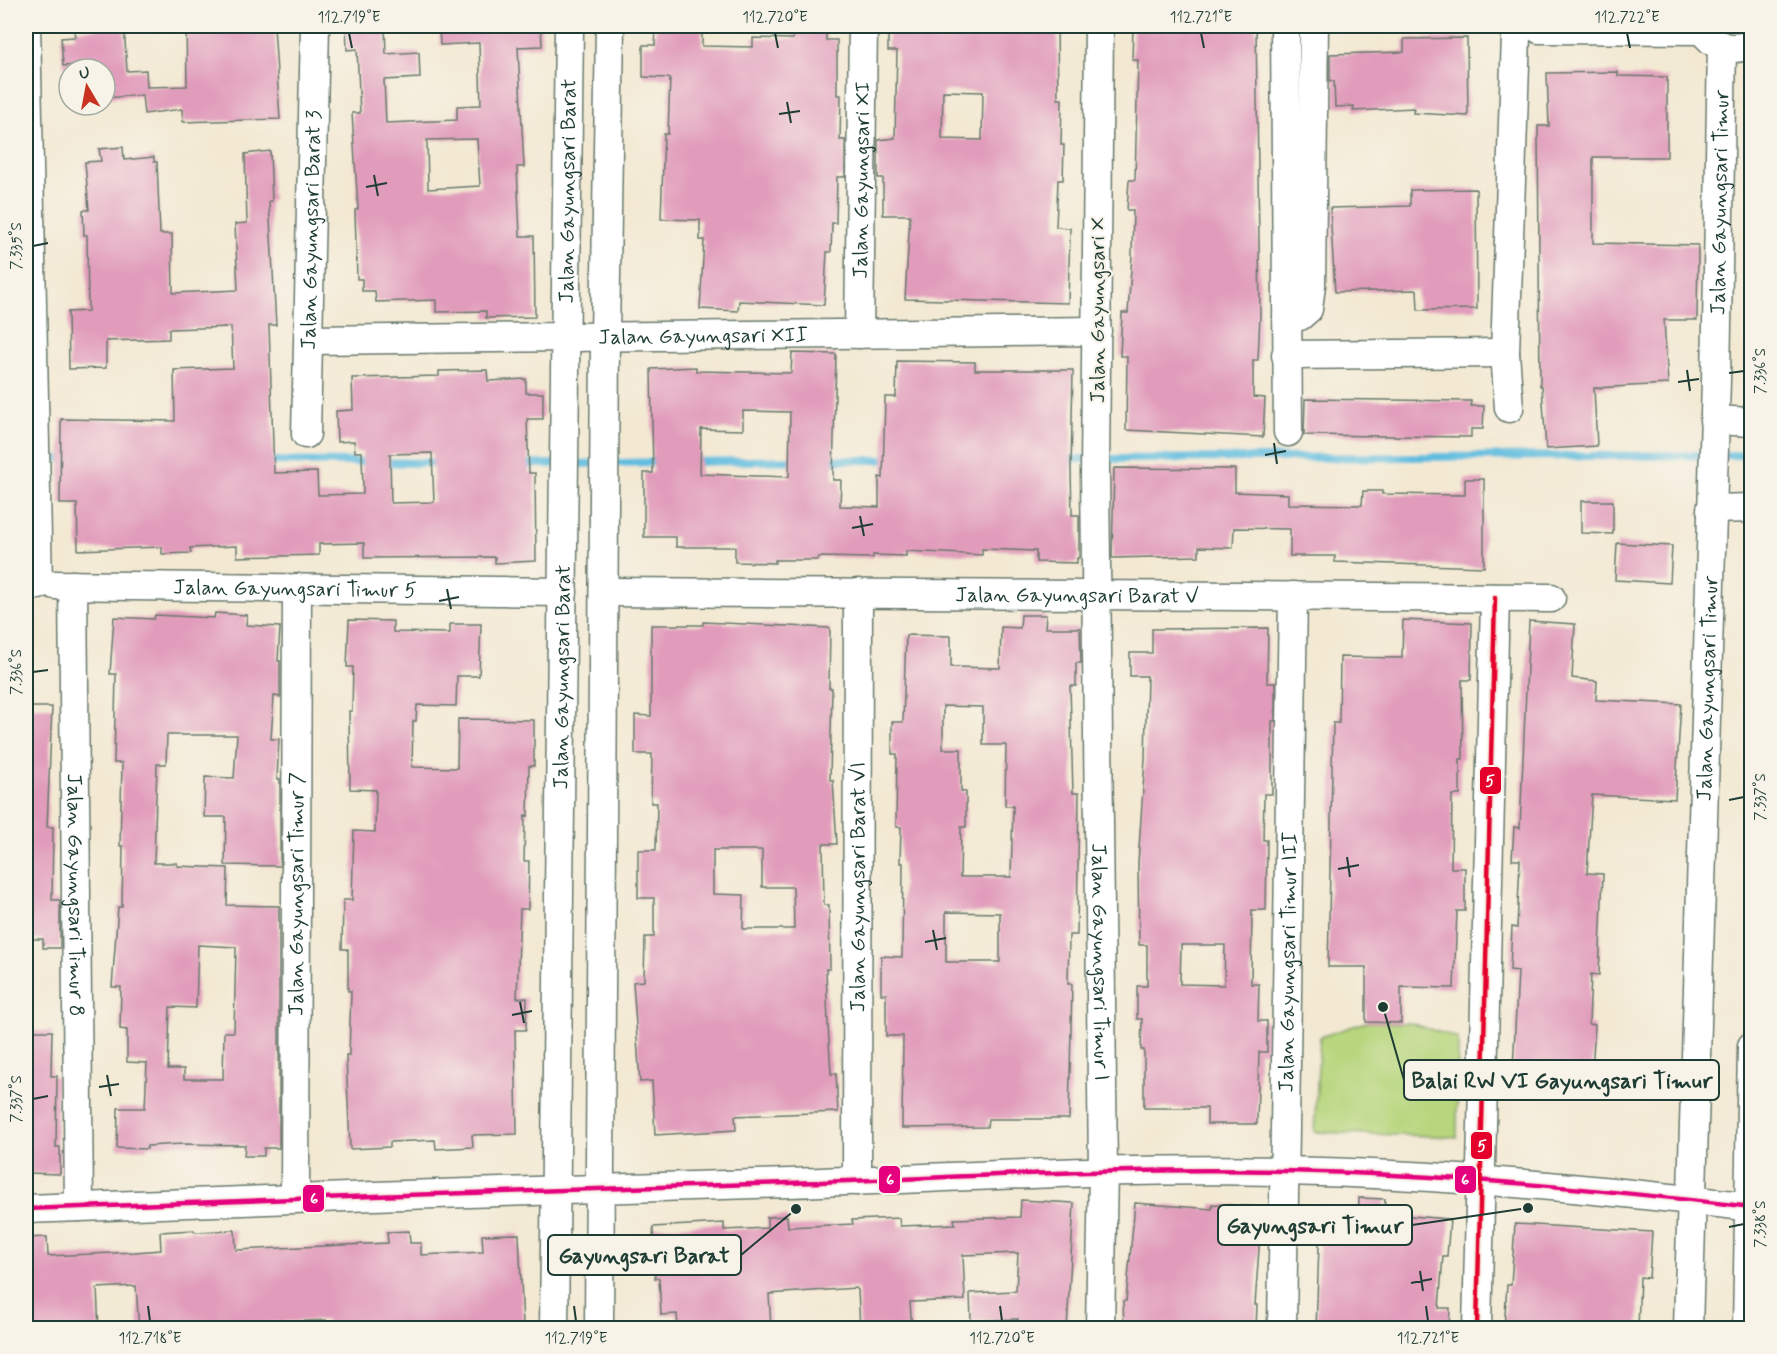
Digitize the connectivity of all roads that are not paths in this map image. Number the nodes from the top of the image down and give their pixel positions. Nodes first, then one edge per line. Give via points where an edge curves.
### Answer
1 (26, 26) edge
2 (315, 26) edge
3 (569, 26) edge
4 (610, 26) edge
5 (863, 26) edge
6 (1099, 26) edge
7 (1285, 26) edge
8 (1314, 26) edge
9 (1523, 29) edge
10 (1708, 34) edge
11 (1752, 44) edge
12 (1287, 318) junction
13 (1097, 331) junction
14 (859, 334) junction
15 (566, 337) junction
16 (605, 337) junction
17 (309, 340) junction
18 (1505, 353) junction
19 (1286, 355) junction
20 (1509, 408) dead end
21 (1752, 422) edge
22 (1714, 429) junction
23 (1288, 432) dead end
24 (306, 434) dead end
25 (1712, 499) junction
26 (1752, 508) edge
27 (32, 585) edge
28 (73, 585) junction
29 (297, 588) junction
30 (563, 592) junction
31 (605, 592) junction
32 (858, 593) junction
33 (1095, 595) junction
34 (1293, 596) junction
35 (1495, 598) junction
36 (1551, 598) dead end
37 (1752, 1046) edge
38 (1284, 1171) junction
39 (1103, 1172) junction
40 (857, 1181) junction
41 (1480, 1181) junction
42 (556, 1188) junction
43 (600, 1188) junction
44 (295, 1198) junction
45 (1692, 1198) junction
46 (79, 1207) junction
47 (1750, 1207) edge
48 (26, 1209) edge
49 (554, 1329) edge
50 (598, 1329) edge
51 (1100, 1329) edge
52 (1282, 1329) edge
53 (1477, 1329) edge
54 (1689, 1329) edge
55 (1747, 1329) edge

1 - 27 street via 34,472
2 - 17 street, Jalan Gayungsari Barat 3
3 - 15 street, Jalan Gayungsari Barat
4 - 16 street, Jalan Gayungsari Barat
5 - 14 street, Jalan Gayungsari XI
6 - 13 street, Jalan Gayungsari X
7 - 12 street
8 - 12 street via 1311,285 1308,309 1300,316
9 - 10 street
9 - 18 street
10 - 11 street via 1733,48
10 - 22 street, Jalan Gayungsari Timur
12 - 19 street
13 - 14 street, Jalan Gayungsari XII
13 - 33 street, Jalan Gayungsari X
14 - 16 street, Jalan Gayungsari XII
15 - 16 street, Jalan Gayungsari XII
15 - 17 street, Jalan Gayungsari XII
15 - 30 street, Jalan Gayungsari Barat
16 - 31 street, Jalan Gayungsari Barat
17 - 24 street, Jalan Gayungsari Barat 3
18 - 19 street
18 - 20 street
19 - 23 street
21 - 22 street
22 - 25 street, Jalan Gayungsari Timur
25 - 26 street
25 - 45 street, Jalan Gayungsari Timur
27 - 28 street, Jalan Gayungsari Timur 5
28 - 29 street, Jalan Gayungsari Timur 5
28 - 46 street, Jalan Gayungsari Timur 8
29 - 30 street, Jalan Gayungsari Timur 5
29 - 44 street, Jalan Gayungsari Timur 7
30 - 42 street, Jalan Gayungsari Barat
31 - 32 street, Jalan Gayungsari Barat V
31 - 43 street, Jalan Gayungsari Barat
32 - 33 street, Jalan Gayungsari Barat V
32 - 40 street, Jalan Gayungsari Barat VI
33 - 34 street, Jalan Gayungsari Barat V
33 - 39 street, Jalan Gayungsari Timur I
34 - 35 street, Jalan Gayungsari Barat V
34 - 38 street, Jalan Gayungsari Timur III
35 - 36 street, Jalan Gayungsari Barat V
35 - 41 street
37 - 47 street
38 - 39 street
38 - 41 street
38 - 52 street, Jalan Gayungsari Timur III
39 - 40 street
39 - 51 street, Jalan Gayungsari Timur I
40 - 43 street
41 - 45 street
41 - 53 street
42 - 43 street
42 - 44 street
42 - 49 street, Jalan Gayungsari Barat
43 - 50 street, Jalan Gayungsari Barat
44 - 46 street
45 - 47 street
45 - 54 street, Jalan Gayungsari Timur
46 - 48 street
47 - 55 street

